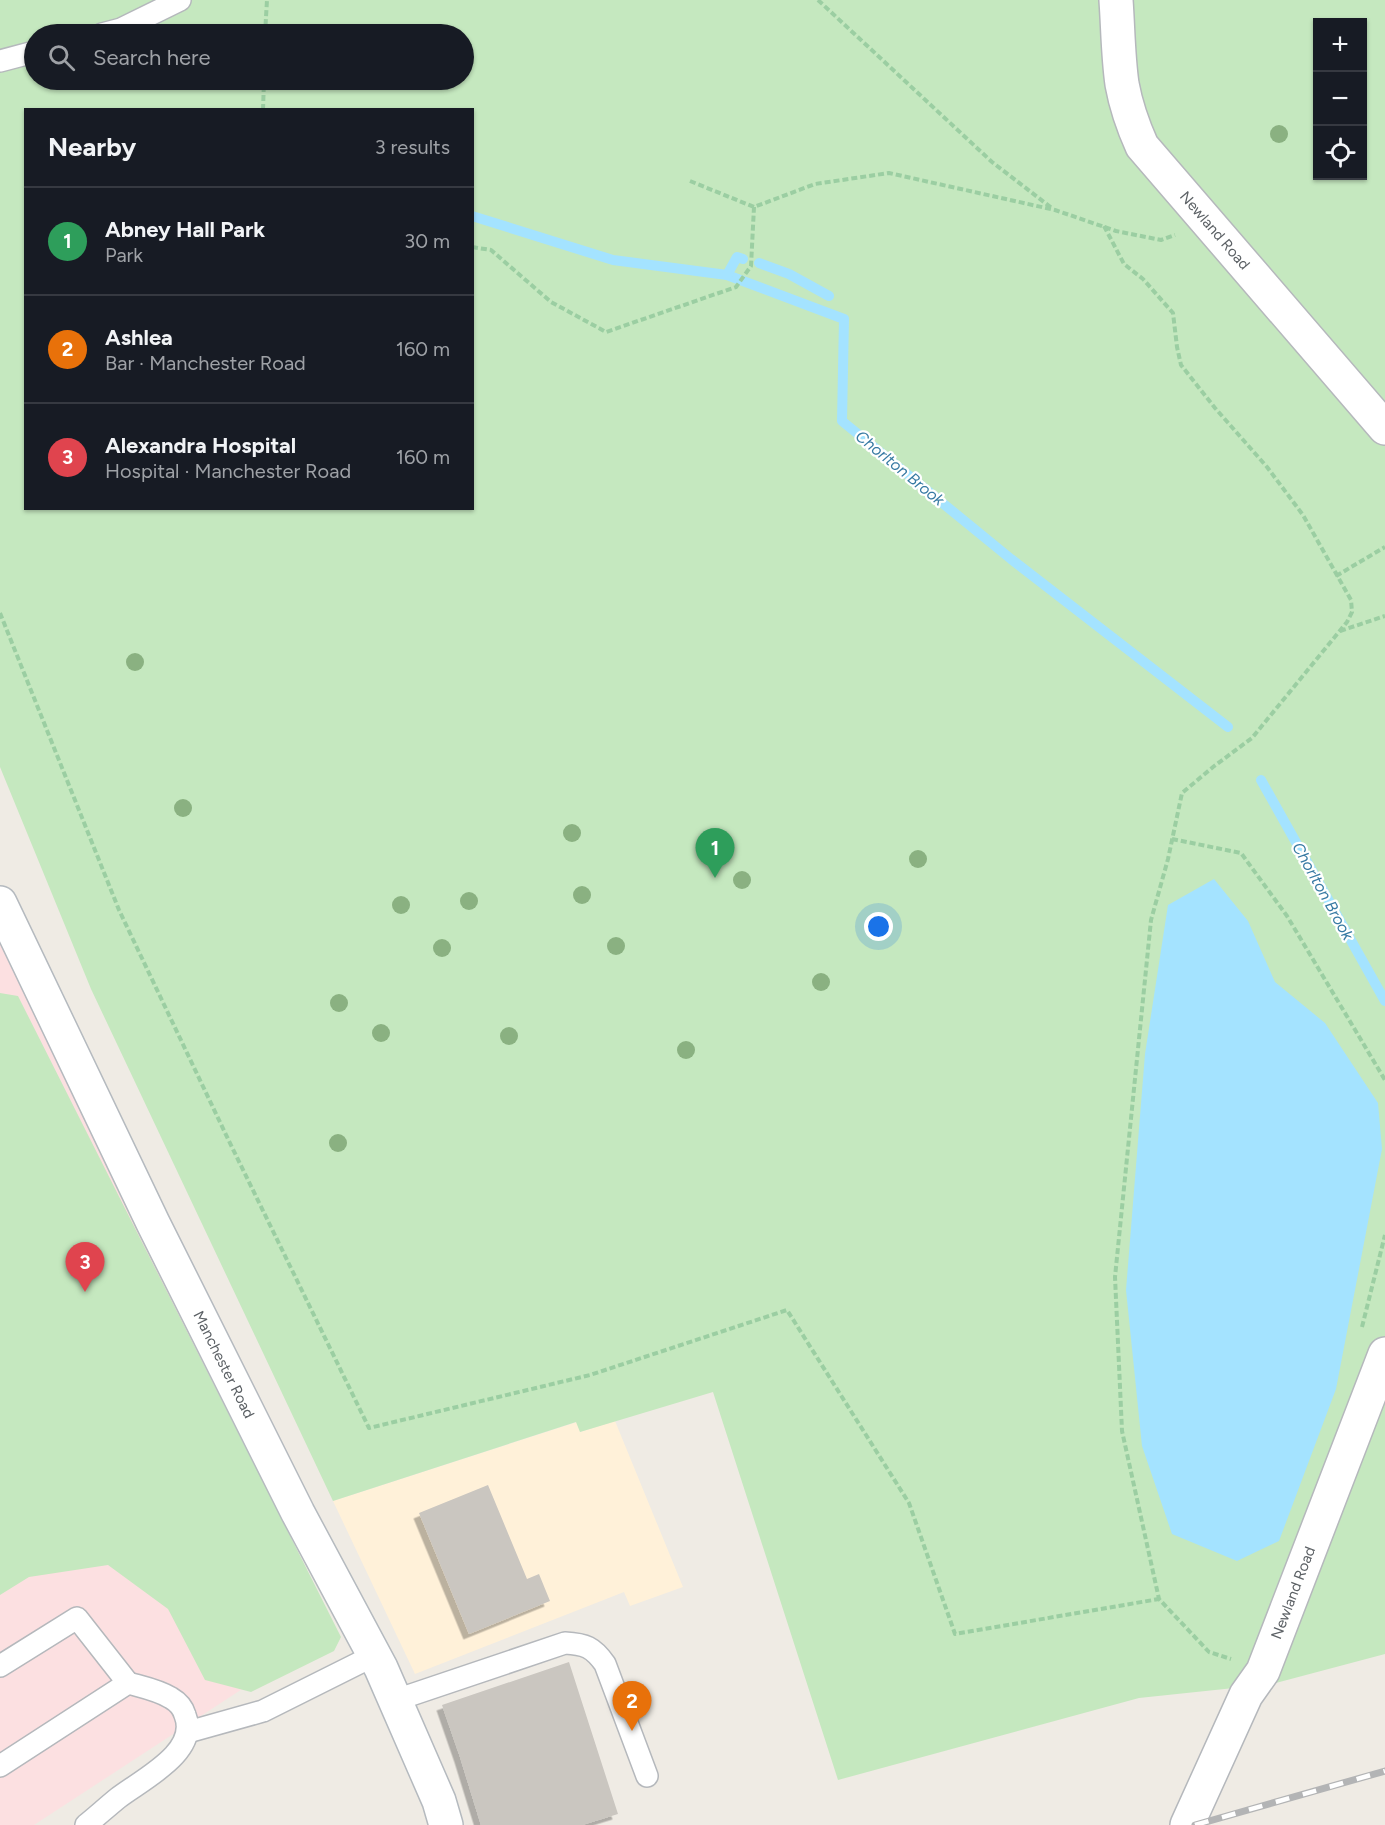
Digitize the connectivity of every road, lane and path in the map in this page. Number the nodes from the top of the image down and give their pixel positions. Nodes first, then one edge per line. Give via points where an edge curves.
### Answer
1 (180, 0) edge
2 (267, 0) edge
3 (818, 0) edge
4 (1116, 0) edge
5 (131, 24) edge
6 (266, 24) edge
7 (24, 55) edge
8 (0, 61) edge
9 (264, 90) edge
10 (263, 108) edge
11 (690, 181) dead end
12 (754, 207) junction
13 (1055, 210) junction
14 (1210, 225) junction
15 (1104, 226) junction
16 (474, 247) edge
17 (1385, 428) edge
18 (1385, 548) edge
19 (1336, 576) junction
20 (0, 613) edge
21 (1385, 616) edge
22 (1340, 632) junction
23 (1172, 839) junction
24 (0, 903) edge
25 (1385, 1080) edge
26 (1385, 1354) edge
27 (1159, 1599) junction
28 (375, 1655) junction
29 (0, 1666) edge
30 (1263, 1671) junction
31 (128, 1683) junction
32 (396, 1701) junction
33 (188, 1732) junction
34 (0, 1766) edge
35 (647, 1776) dead end
36 (86, 1825) edge
37 (446, 1825) edge
38 (1187, 1825) edge

1 - 5 lane
2 - 6 path
3 - 13 path via 992,162
4 - 14 street, Newland Road via 1122,85 1130,118 1142,146
7 - 8 lane
9 - 10 path
11 - 12 path
12 - 13 path via 815,184 889,173
12 - 16 path via 751,266 735,287 606,332 551,302 491,250
13 - 15 path
14 - 15 path via 1161,240
14 - 17 street, Newland Road
15 - 19 path via 1124,264 1173,313 1181,365 1303,515
18 - 19 path
19 - 22 path via 1351,600 1352,612
20 - 27 path via 119,910 369,1428 590,1375 787,1310 909,1503 955,1634
21 - 22 path
22 - 23 path via 1252,738 1182,794
23 - 25 path via 1241,853 1287,916
23 - 27 path via 1151,920 1115,1277 1122,1431
24 - 28 street, Manchester Road via 153,1223 298,1513
26 - 30 street, Newland Road
27 - 30 path via 1209,1652
28 - 32 street, Manchester Road
28 - 33 lane via 264,1711
29 - 31 lane via 77,1618
30 - 38 street, Newland Road via 1246,1695
31 - 33 lane via 173,1699 183,1708
31 - 34 lane
32 - 35 lane via 565,1643 581,1644 596,1652 604,1664
32 - 37 street, Manchester Road
33 - 36 lane via 172,1759

